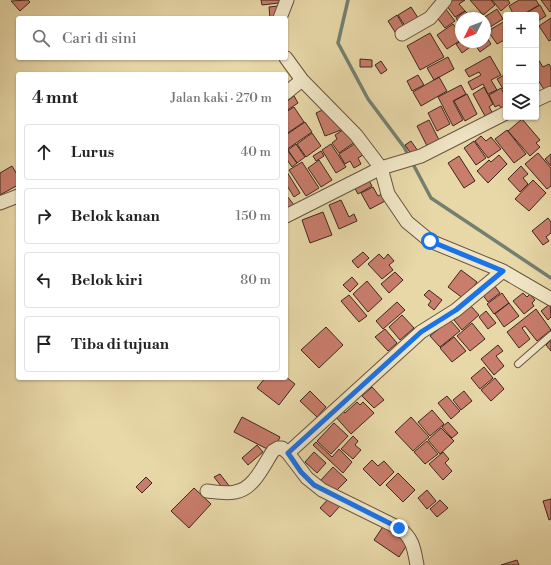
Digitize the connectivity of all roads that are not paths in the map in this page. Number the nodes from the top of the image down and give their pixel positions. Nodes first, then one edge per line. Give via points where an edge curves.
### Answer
1 (287, 0) edge
2 (445, 0) edge
3 (281, 16) edge
4 (402, 34) dead end
5 (287, 60) edge
6 (302, 80) junction
7 (288, 90) edge
8 (551, 94) edge
9 (539, 99) edge
10 (503, 115) edge
11 (381, 168) junction
12 (16, 197) edge
13 (0, 203) edge
14 (288, 215) edge
15 (503, 271) junction
16 (551, 299) edge
17 (551, 335) edge
18 (518, 364) dead end
19 (288, 453) junction
20 (207, 491) dead end
21 (417, 565) edge

1 - 3 street
2 - 4 street via 430,18
5 - 6 street
6 - 7 street
6 - 11 street via 356,135
8 - 9 street
10 - 11 street via 421,156
11 - 14 street
11 - 15 street via 388,194 407,222 430,241
12 - 13 street
15 - 16 street
15 - 19 street via 456,310 421,332
17 - 18 lane
19 - 20 street via 282,448 273,451 254,480 242,490
19 - 21 street via 314,485 407,534 413,544

